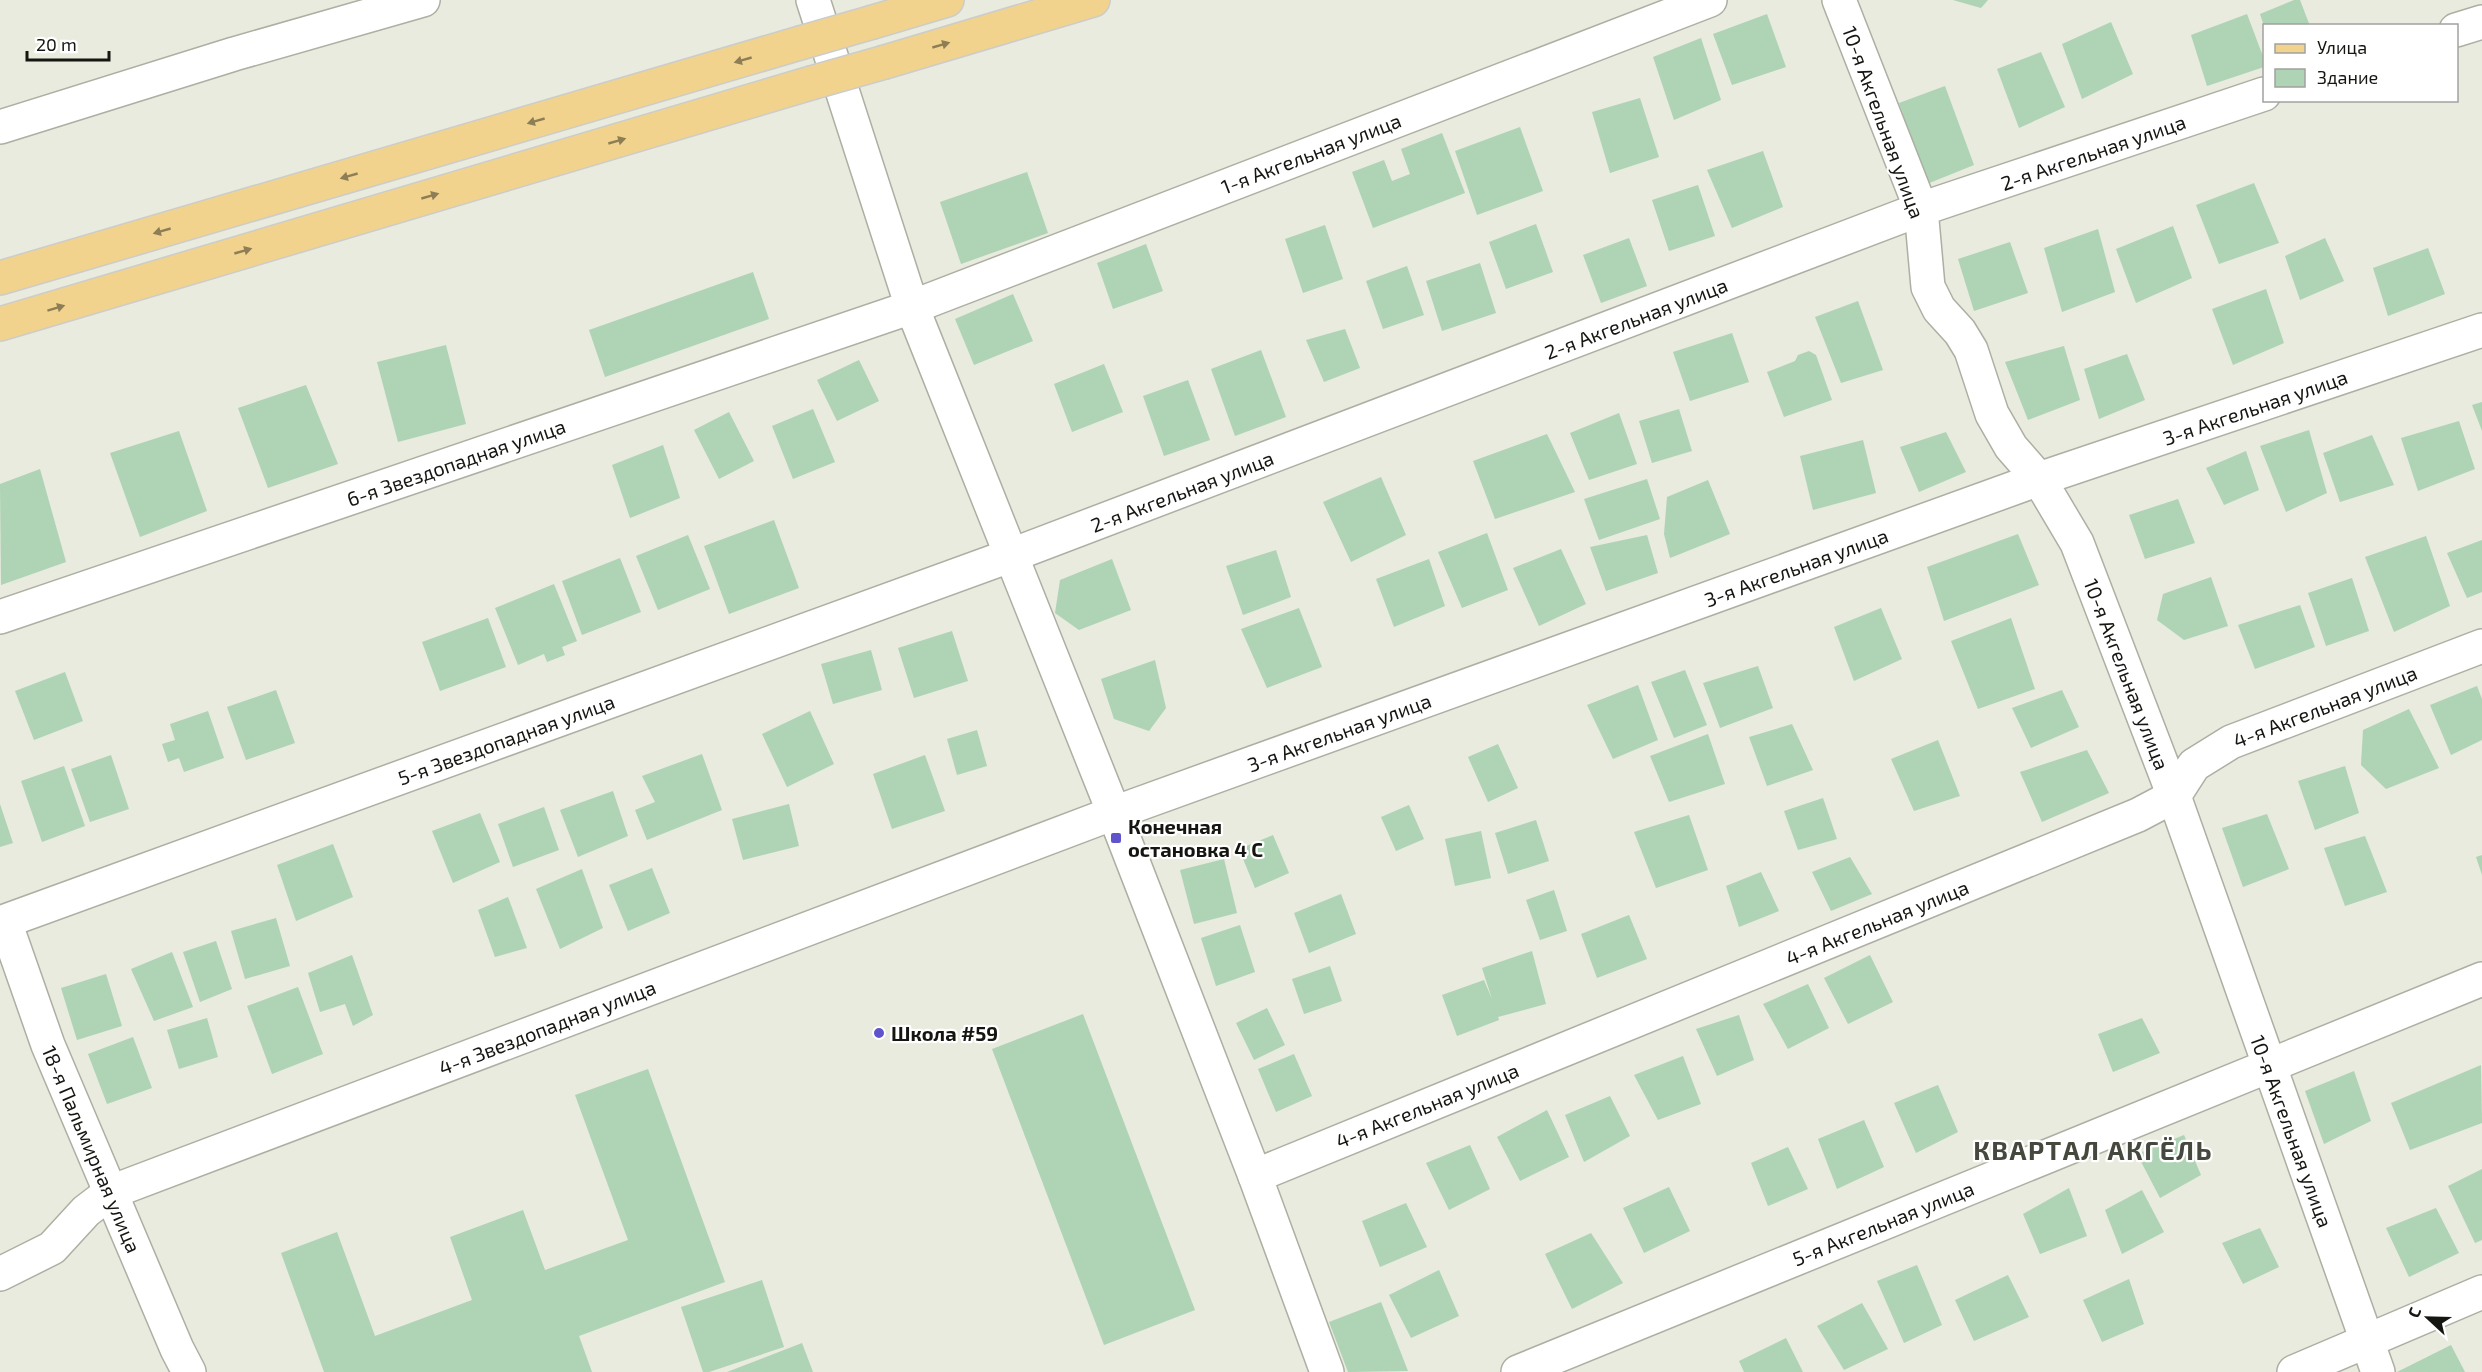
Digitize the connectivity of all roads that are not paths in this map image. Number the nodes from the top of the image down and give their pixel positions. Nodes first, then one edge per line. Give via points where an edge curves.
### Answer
1 (423, 0) edge
2 (813, 0) edge
3 (947, 0) edge
4 (1093, 0) edge
5 (1710, 0) edge
6 (1839, 0) edge
7 (2482, 22) edge
8 (2458, 30) edge
9 (2263, 95) edge
10 (0, 128) edge
11 (1921, 210) junction
12 (0, 278) edge
13 (912, 307) junction
14 (0, 324) edge
15 (2482, 330) edge
16 (2039, 479) junction
17 (1012, 555) junction
18 (0, 617) edge
19 (2482, 646) edge
20 (2174, 796) junction
21 (1114, 813) junction
22 (2, 923) edge
23 (2482, 979) edge
24 (2269, 1066) junction
25 (1254, 1176) junction
26 (111, 1192) junction
27 (0, 1274) edge
28 (2482, 1292) edge
29 (2367, 1342) junction
30 (189, 1372) edge
31 (1327, 1372) edge
32 (1518, 1372) edge
33 (2294, 1372) edge
34 (2378, 1372) edge

1 - 10 street via 234,54
2 - 13 street
3 -> 12 main road, bridge
14 -> 4 main road, bridge
5 - 13 street, 1-я Акгельная улица
6 - 11 street, 10-я Акгельная улица
7 - 8 street
9 - 11 street, 2-я Акгельная улица
11 - 16 street, 10-я Акгельная улица via 1928,286 1939,309 1971,350 1992,414 2011,447
11 - 17 street, 2-я Акгельная улица
13 - 17 street
13 - 18 street, 6-я Звездопадная улица
15 - 16 street, 3-я Акгельная улица
16 - 20 street, 10-я Акгельная улица via 2077,543
16 - 21 street, 3-я Акгельная улица
17 - 21 street
17 - 22 street, 5-я Звездопадная улица
19 - 20 street, 4-я Акгельная улица via 2230,742 2194,765
20 - 24 street, 10-я Акгельная улица
20 - 25 street, 4-я Акгельная улица via 2093,834
21 - 25 street
21 - 26 street, 4-я Звездопадная улица
22 - 26 street, 18-я Пальмирная улица via 48,1045
23 - 24 street, 5-я Акгельная улица
24 - 29 street, 10-я Акгельная улица
24 - 32 street, 5-я Акгельная улица
25 - 31 street
26 - 27 street, 4-я Звездопадная улица via 86,1211 52,1248
26 - 30 street, 18-я Пальмирная улица
28 - 29 street
29 - 33 street
29 - 34 street, 10-я Акгельная улица

